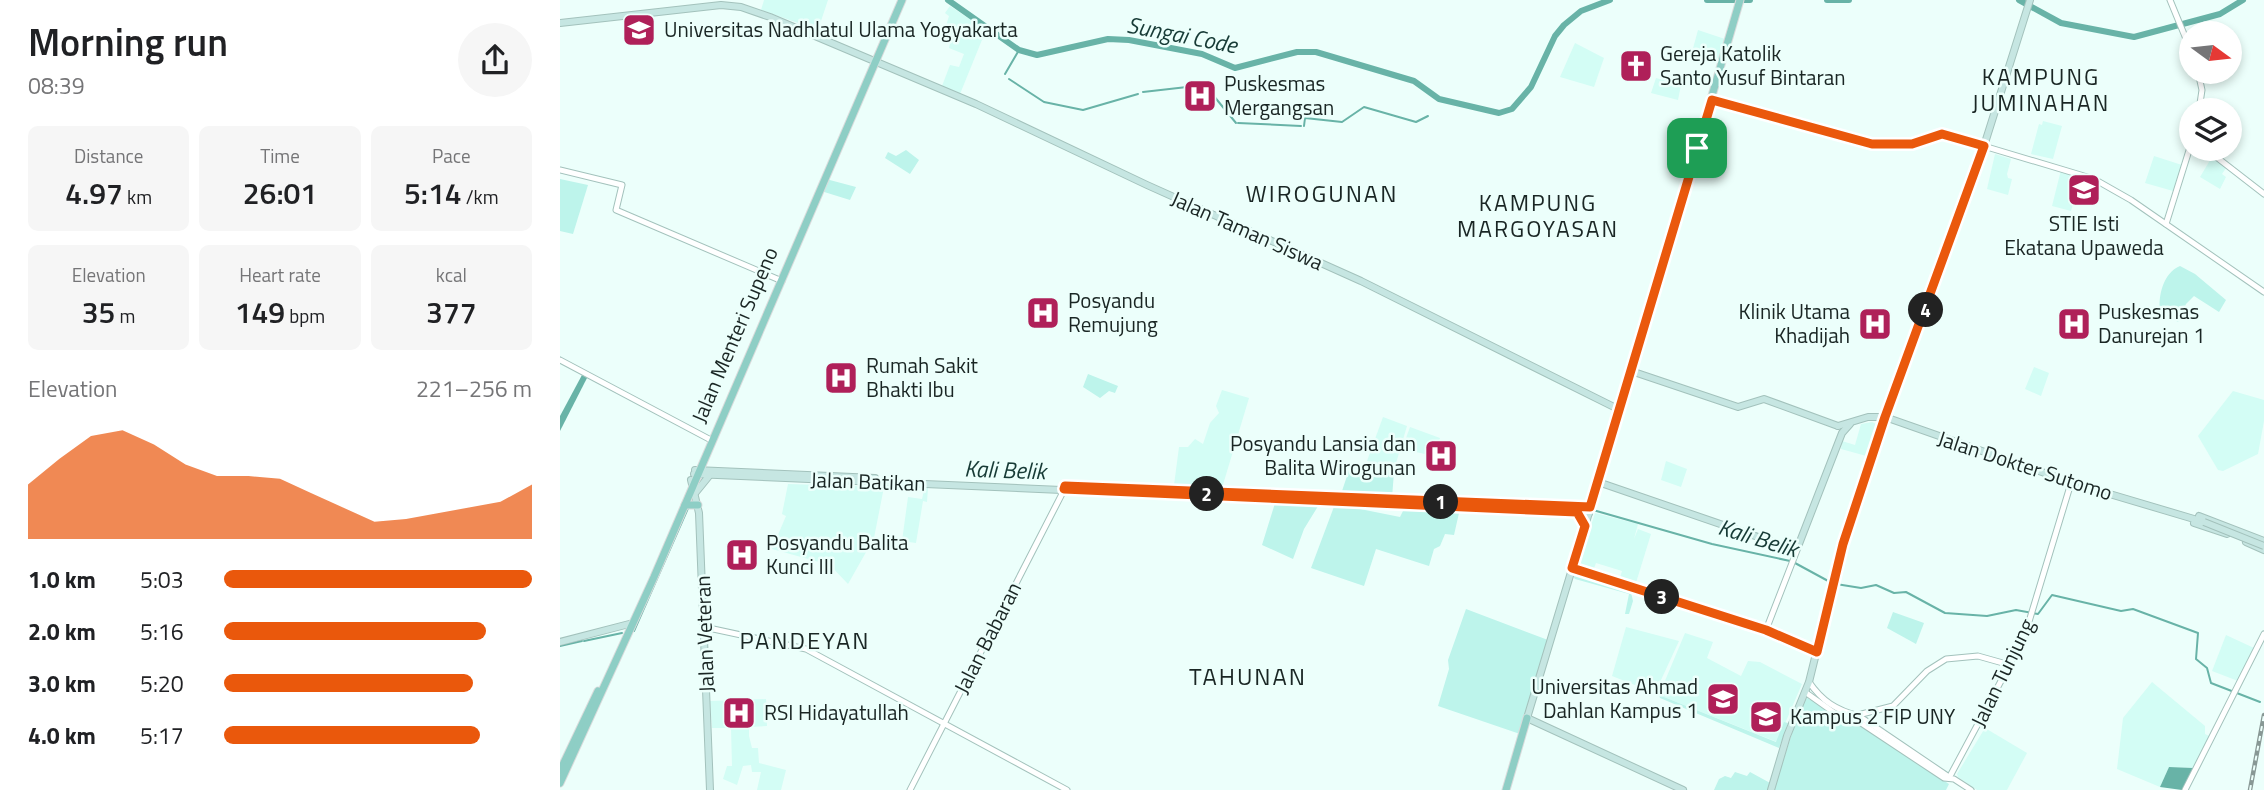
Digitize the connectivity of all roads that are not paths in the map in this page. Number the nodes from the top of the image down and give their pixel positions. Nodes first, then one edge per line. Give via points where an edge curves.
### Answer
1 (899, 0) edge
2 (2030, 0) edge
3 (2170, 0) edge
4 (1741, 4) edge
5 (2179, 21) edge
6 (560, 23) edge
7 (874, 61) junction
8 (1712, 100) junction
9 (1984, 146) junction
10 (2186, 161) edge
11 (2221, 161) edge
12 (560, 170) edge
13 (2264, 194) edge
14 (2166, 224) junction
15 (780, 280) junction
16 (2264, 292) edge
17 (560, 360) edge
18 (1631, 371) junction
19 (1620, 410) junction
20 (1885, 417) junction
21 (1851, 422) junction
22 (1838, 426) junction
23 (1842, 433) junction
24 (709, 439) junction
25 (704, 462) junction
26 (710, 474) junction
27 (696, 478) junction
28 (1598, 482) junction
29 (2071, 483) junction
30 (1064, 488) junction
31 (1388, 502) junction
32 (685, 505) junction
33 (698, 505) junction
34 (1590, 510) junction
35 (2167, 510) junction
36 (1577, 512) junction
37 (1585, 526) junction
38 (2255, 537) junction
39 (1799, 544) junction
40 (2252, 544) junction
41 (2264, 547) edge
42 (1790, 548) junction
43 (1792, 560) junction
44 (1572, 568) junction
45 (652, 576) junction
46 (631, 623) junction
47 (704, 627) junction
48 (1766, 630) junction
49 (2264, 634) edge
50 (560, 642) edge
51 (1817, 652) junction
52 (2010, 665) junction
53 (1809, 682) junction
54 (1805, 692) junction
55 (1859, 716) junction
56 (1527, 718) junction
57 (1848, 718) junction
58 (944, 726) junction
59 (1884, 736) junction
60 (560, 771) edge
61 (1949, 778) junction
62 (560, 783) edge
63 (710, 790) edge
64 (910, 790) edge
65 (1067, 790) edge
66 (1506, 790) edge
67 (1683, 790) edge
68 (1771, 790) edge
69 (1971, 790) edge
70 (2185, 790) edge

1 - 7 main road, Jalan Menteri Supeno
2 - 9 main road
3 - 5 street
4 - 8 main road
6 - 7 main road, Jalan Taman Siswa via 731,5
7 - 15 main road, Jalan Menteri Supeno
7 - 19 main road, Jalan Taman Siswa via 1360,281
8 - 9 street via 1872,144 1912,144 1942,134
8 - 18 main road
9 - 14 street via 2094,178
9 - 20 main road
10 - 14 street
11 - 13 street
12 - 15 street via 622,185 615,210
14 - 16 street
15 - 24 main road, Jalan Menteri Supeno
15 - 25 main road, Jalan Menteri Supeno
17 - 24 street
18 - 19 main road
18 - 22 main road via 1738,407 1764,399
19 - 28 main road
20 - 21 main road
20 - 29 main road, Jalan Dokter Sutomo
20 - 51 main road via 1833,583
21 - 22 main road
21 - 23 main road
22 - 23 main road
23 - 39 main road
24 - 27 main road, Jalan Menteri Supeno
25 - 26 main road
25 - 27 main road, Jalan Menteri Supeno
26 - 27 main road, Jalan Batikan
26 - 27 main road
26 - 30 main road, Jalan Batikan
27 - 32 main road, Jalan Menteri Supeno
27 - 33 main road, Jalan Veteran
27 - 45 main road, Jalan Menteri Supeno
28 - 34 main road
28 - 42 main road
29 - 35 main road, Jalan Dokter Sutomo
29 - 52 street, Jalan Tunjung via 2034,608
30 - 31 main road, Jalan Batikan
30 - 58 street, Jalan Babaran
31 - 34 main road, Jalan Batikan
31 - 36 main road, Jalan Batikan
32 - 33 main road
32 - 45 main road, Jalan Menteri Supeno
33 - 47 main road, Jalan Veteran
34 - 36 main road, Jalan Batikan
34 - 37 main road
35 - 38 main road, Jalan Dokter Sutomo via 2192,514
35 - 40 main road, Jalan Dokter Sutomo
35 - 41 main road, Jalan Dokter Sutomo, bridge
36 - 37 main road
37 - 44 main road
38 - 40 street
38 - 41 main road, Jalan Dokter Sutomo
39 - 42 main road
39 - 43 street
40 - 41 main road, Jalan Dokter Sutomo
42 - 43 main road
43 - 48 street
44 - 48 street
44 - 56 main road
45 - 46 main road, Jalan Menteri Supeno
46 - 50 main road
46 - 60 main road
46 - 62 main road
47 - 58 street via 806,649
47 - 63 main road, Jalan Veteran
48 - 51 street
49 - 70 street
51 - 53 main road
52 - 55 street via 1978,656 1943,661 1893,706
52 - 61 street, Jalan Tunjung
53 - 54 main road
53 - 55 street via 1828,703
54 - 57 street
54 - 68 main road
55 - 57 street
55 - 59 street
56 - 66 main road
56 - 67 main road
57 - 59 street
58 - 64 street, Jalan Babaran
58 - 65 street
59 - 61 street
61 - 69 street

